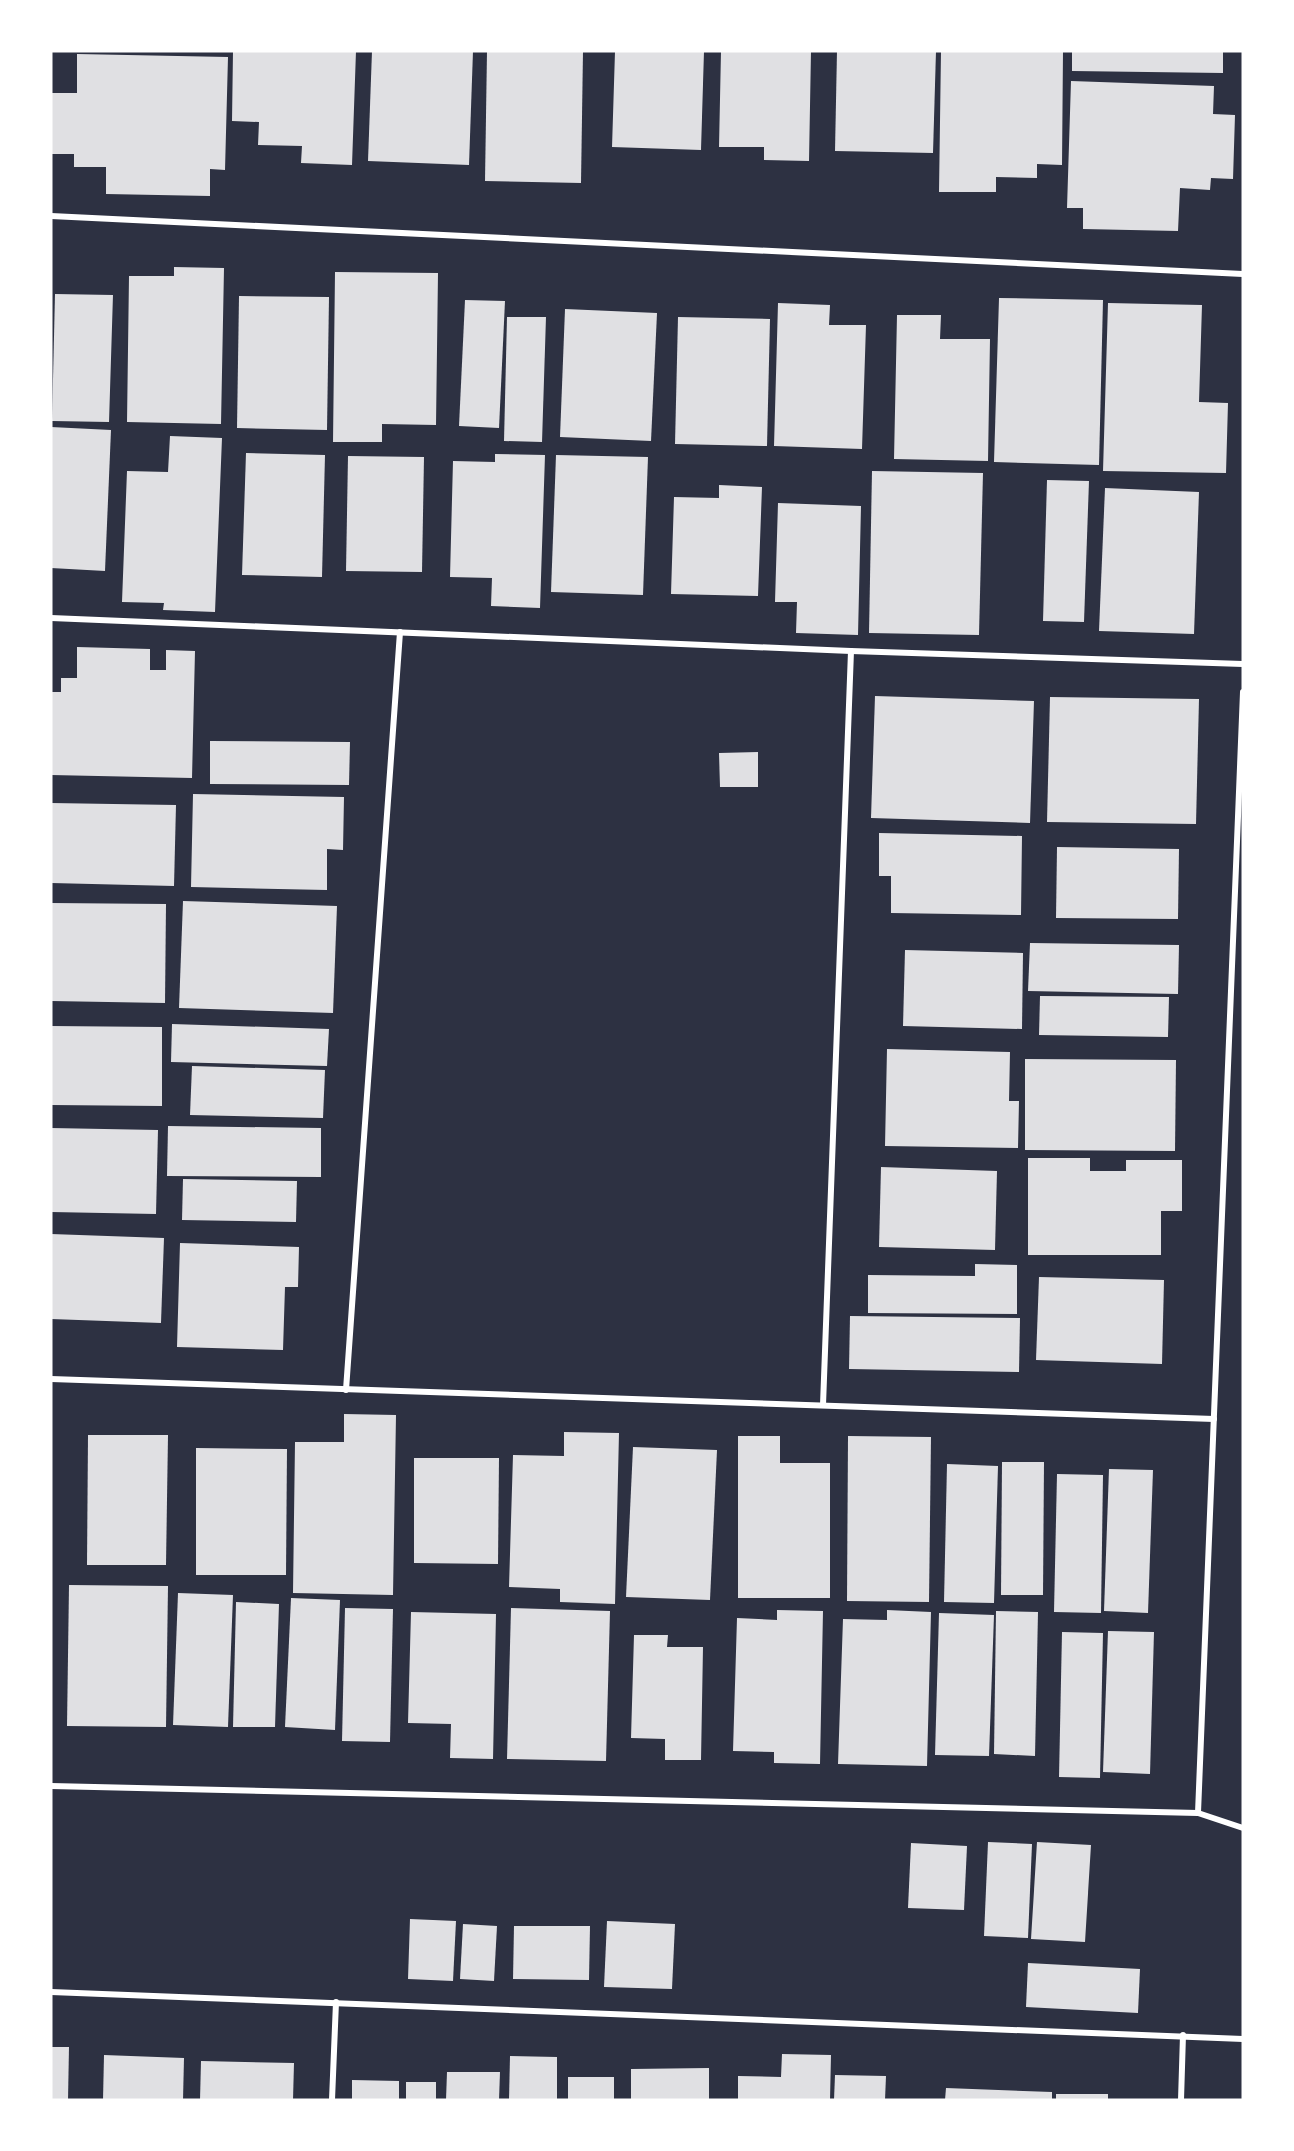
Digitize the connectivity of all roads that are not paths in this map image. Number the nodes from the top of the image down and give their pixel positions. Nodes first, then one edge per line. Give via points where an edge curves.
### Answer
1 (51, 216) edge
2 (1243, 274) edge
3 (51, 618) edge
4 (400, 632) junction
5 (851, 651) junction
6 (1243, 664) edge
7 (1243, 692) edge
8 (51, 1379) edge
9 (346, 1390) junction
10 (823, 1405) junction
11 (1214, 1419) junction
12 (51, 1786) edge
13 (1198, 1813) junction
14 (1243, 1828) edge
15 (51, 1992) edge
16 (336, 2002) junction
17 (1183, 2035) junction
18 (1243, 2039) edge
19 (332, 2100) edge
20 (1180, 2100) edge

1 - 2 street
3 - 4 street
4 - 5 street
4 - 9 street
5 - 6 street
5 - 10 street
7 - 11 street
8 - 9 street
9 - 10 street
10 - 11 street
11 - 13 street
12 - 13 street
13 - 14 street
15 - 16 street
16 - 17 street
16 - 19 street
17 - 18 street
17 - 20 street

